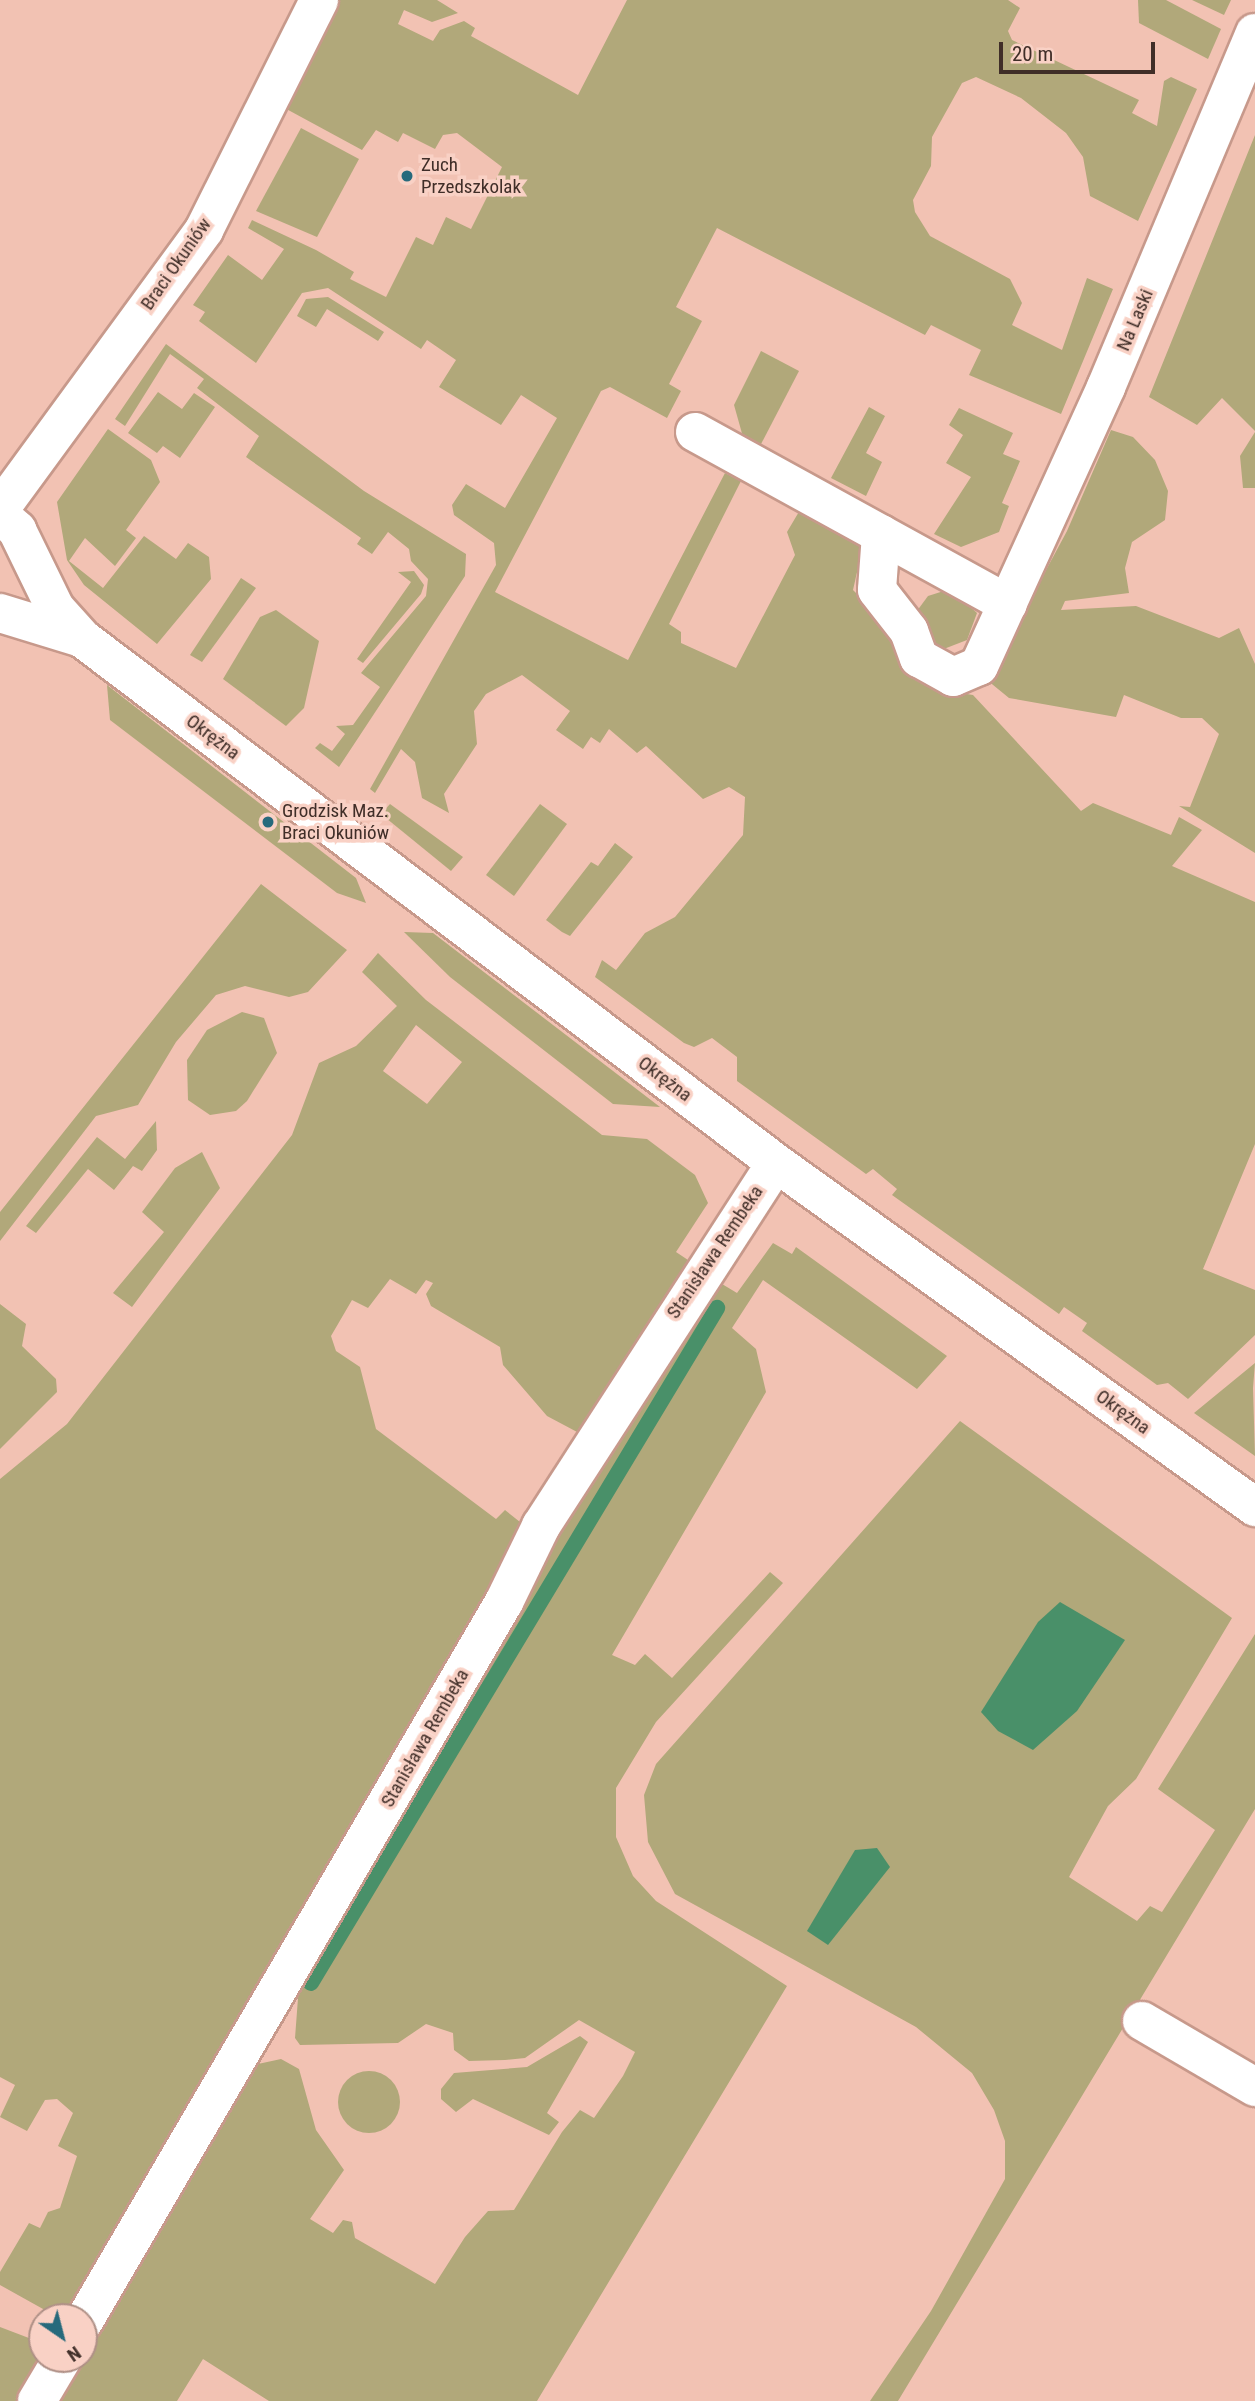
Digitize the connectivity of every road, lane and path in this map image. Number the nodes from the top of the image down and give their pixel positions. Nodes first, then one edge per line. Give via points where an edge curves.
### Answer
1 (319, 0) edge
2 (1255, 33) edge
3 (695, 432) dead end
4 (0, 509) edge
5 (0, 515) edge
6 (881, 534) junction
7 (26, 555) junction
8 (0, 604) edge
9 (1008, 604) junction
10 (0, 613) edge
11 (83, 639) junction
12 (775, 1163) junction
13 (1255, 1507) edge
14 (1142, 2021) dead end
15 (1255, 2087) edge
16 (95, 2303) edge
17 (54, 2373) edge
18 (37, 2401) edge

1 - 4 street, Braci Okuniów via 204,230
2 - 9 street, Na Laski
3 - 6 street
5 - 7 street, Okrężna via 17,530
6 - 9 street
6 - 9 street, Na Laski via 877,590 934,671 953,677 979,666
7 - 8 street via 22,581
7 - 11 street, Okrężna via 55,608
10 - 11 street, Okrężna
11 - 12 street, Okrężna
12 - 13 street, Okrężna
12 - 16 street, Stanisława Rembeka via 541,1526 504,1602
14 - 15 street
17 - 18 street

